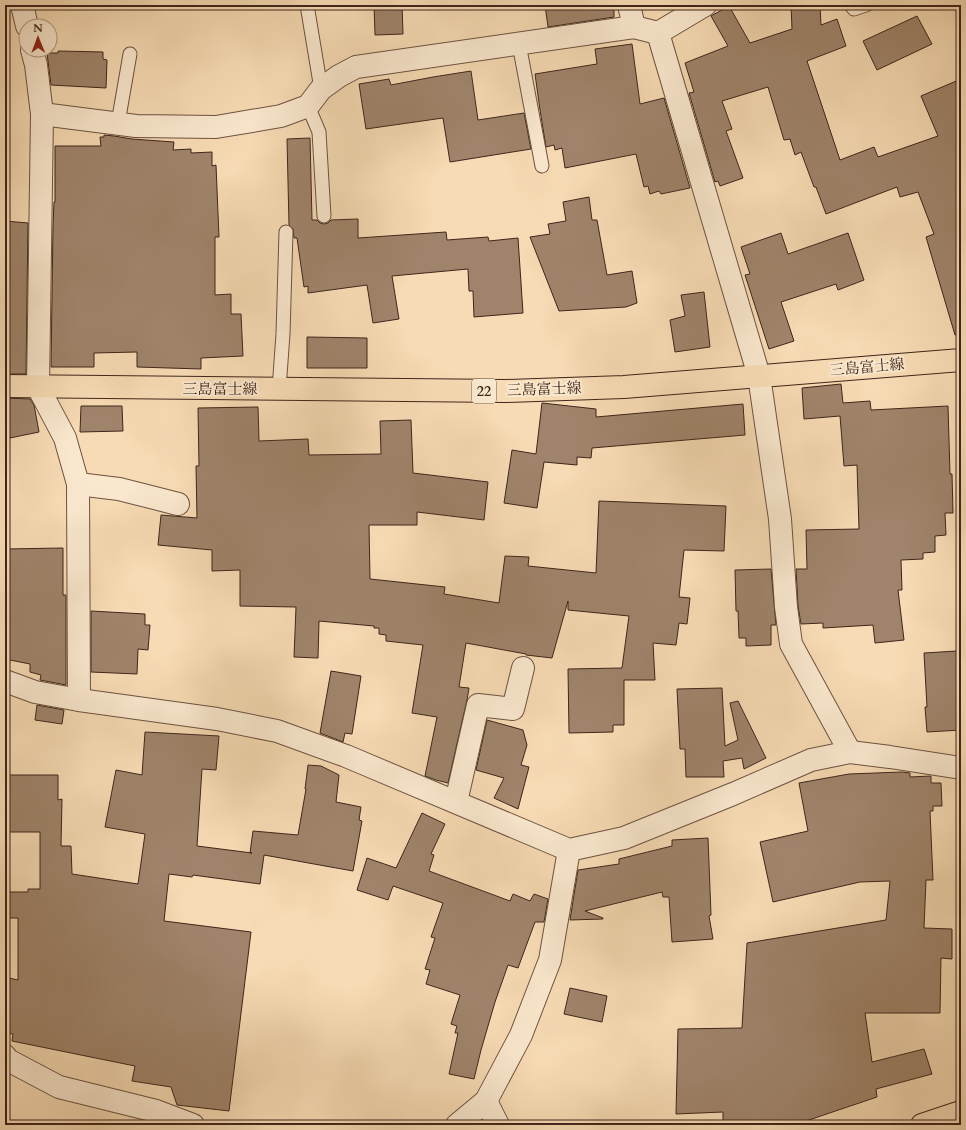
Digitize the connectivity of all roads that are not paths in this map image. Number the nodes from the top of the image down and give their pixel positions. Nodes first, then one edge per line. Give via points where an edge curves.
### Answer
1 (22, 5) edge
2 (307, 5) edge
3 (629, 5) edge
4 (705, 5) edge
5 (851, 5) edge
6 (866, 5) edge
7 (25, 18) edge
8 (634, 27) junction
9 (658, 33) junction
10 (519, 44) junction
11 (130, 54) dead end
12 (34, 58) edge
13 (315, 97) junction
14 (42, 114) junction
15 (118, 123) junction
16 (542, 166) dead end
17 (324, 216) dead end
18 (286, 232) dead end
19 (961, 360) edge
20 (759, 376) junction
21 (5, 386) edge
22 (38, 387) junction
23 (279, 389) junction
24 (78, 484) junction
25 (178, 504) dead end
26 (523, 668) dead end
27 (5, 681) edge
28 (79, 700) junction
29 (850, 752) junction
30 (961, 768) edge
31 (456, 802) junction
32 (569, 850) junction
33 (5, 1056) edge
34 (486, 1101) junction
35 (961, 1112) edge
36 (171, 1121) edge
37 (194, 1125) edge
38 (457, 1125) edge
39 (498, 1125) edge
40 (922, 1125) edge

1 - 7 street
2 - 13 lane
3 - 8 street
4 - 9 street
5 - 6 lane via 854,9
8 - 9 street
8 - 10 street
9 - 20 street
10 - 13 street via 356,67 339,76
10 - 16 lane
11 - 15 lane
12 - 14 street
13 - 15 street via 281,116 216,127 136,126
13 - 17 lane
14 - 15 street
14 - 22 street
18 - 23 lane
19 - 20 main road, 三島富士線 / 22
20 - 23 main road, 三島富士線 / 22 via 624,387 506,391
20 - 29 street via 780,519 791,644
21 - 22 main road, 三島富士線 / 22
22 - 23 main road, 三島富士線 / 22
22 - 24 street via 65,438
24 - 25 street via 119,489
24 - 28 street
26 - 31 street via 513,709 478,706
27 - 28 street via 35,692
28 - 31 street via 217,719 276,731 346,756
29 - 30 street
29 - 32 street via 812,760 624,838
31 - 32 street
32 - 34 street via 550,960 521,1035
33 - 36 street via 59,1087 156,1111
34 - 38 street
34 - 39 street
35 - 40 main road
36 - 37 street

